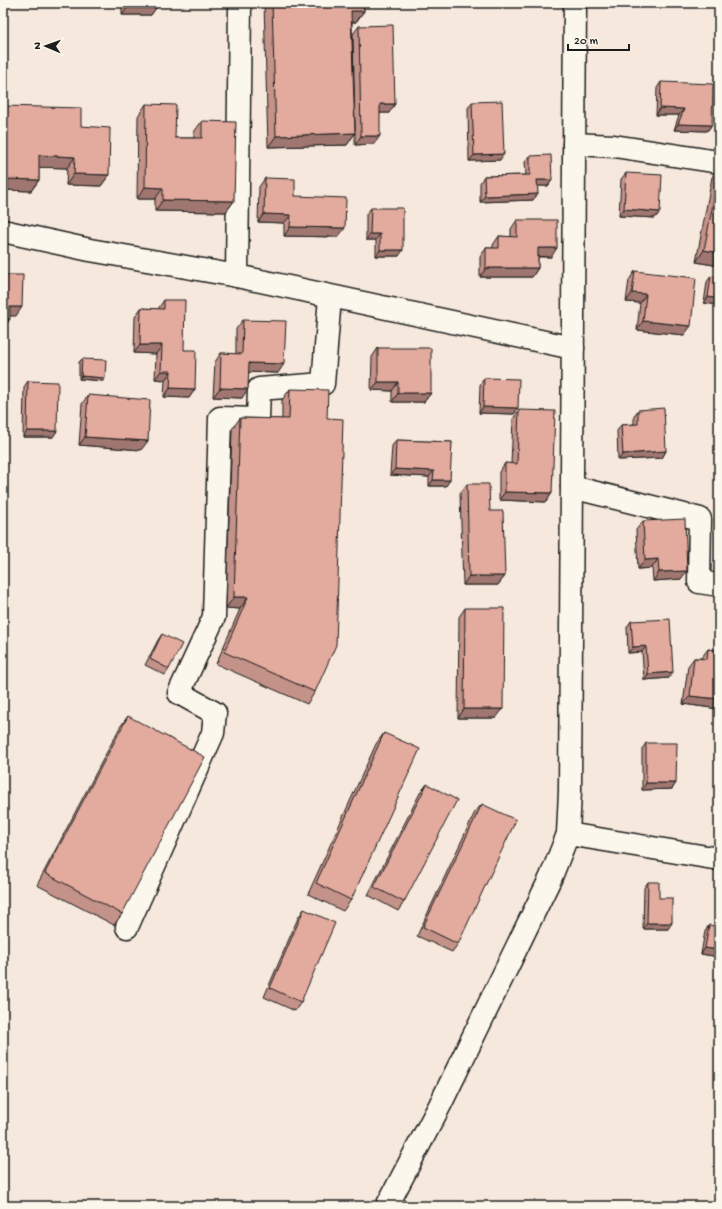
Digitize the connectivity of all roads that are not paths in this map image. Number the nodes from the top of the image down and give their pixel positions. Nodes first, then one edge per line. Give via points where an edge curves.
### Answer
1 (240, 3) edge
2 (575, 3) edge
3 (574, 144) junction
4 (719, 162) edge
5 (3, 231) edge
6 (237, 276) junction
7 (330, 297) junction
8 (573, 348) junction
9 (572, 487) junction
10 (719, 585) edge
11 (568, 834) junction
12 (719, 859) edge
13 (128, 927) dead end
14 (387, 1206) edge

1 - 6 street
2 - 3 street
3 - 4 street via 614,146
3 - 8 street
5 - 6 street via 90,250
6 - 7 street
7 - 8 street
7 - 13 street via 323,384 258,389 258,419 220,418 214,617 179,693 215,713 213,733
8 - 9 street
9 - 10 street via 700,519 699,582
9 - 11 street
11 - 12 street
11 - 14 street via 551,877 440,1105

